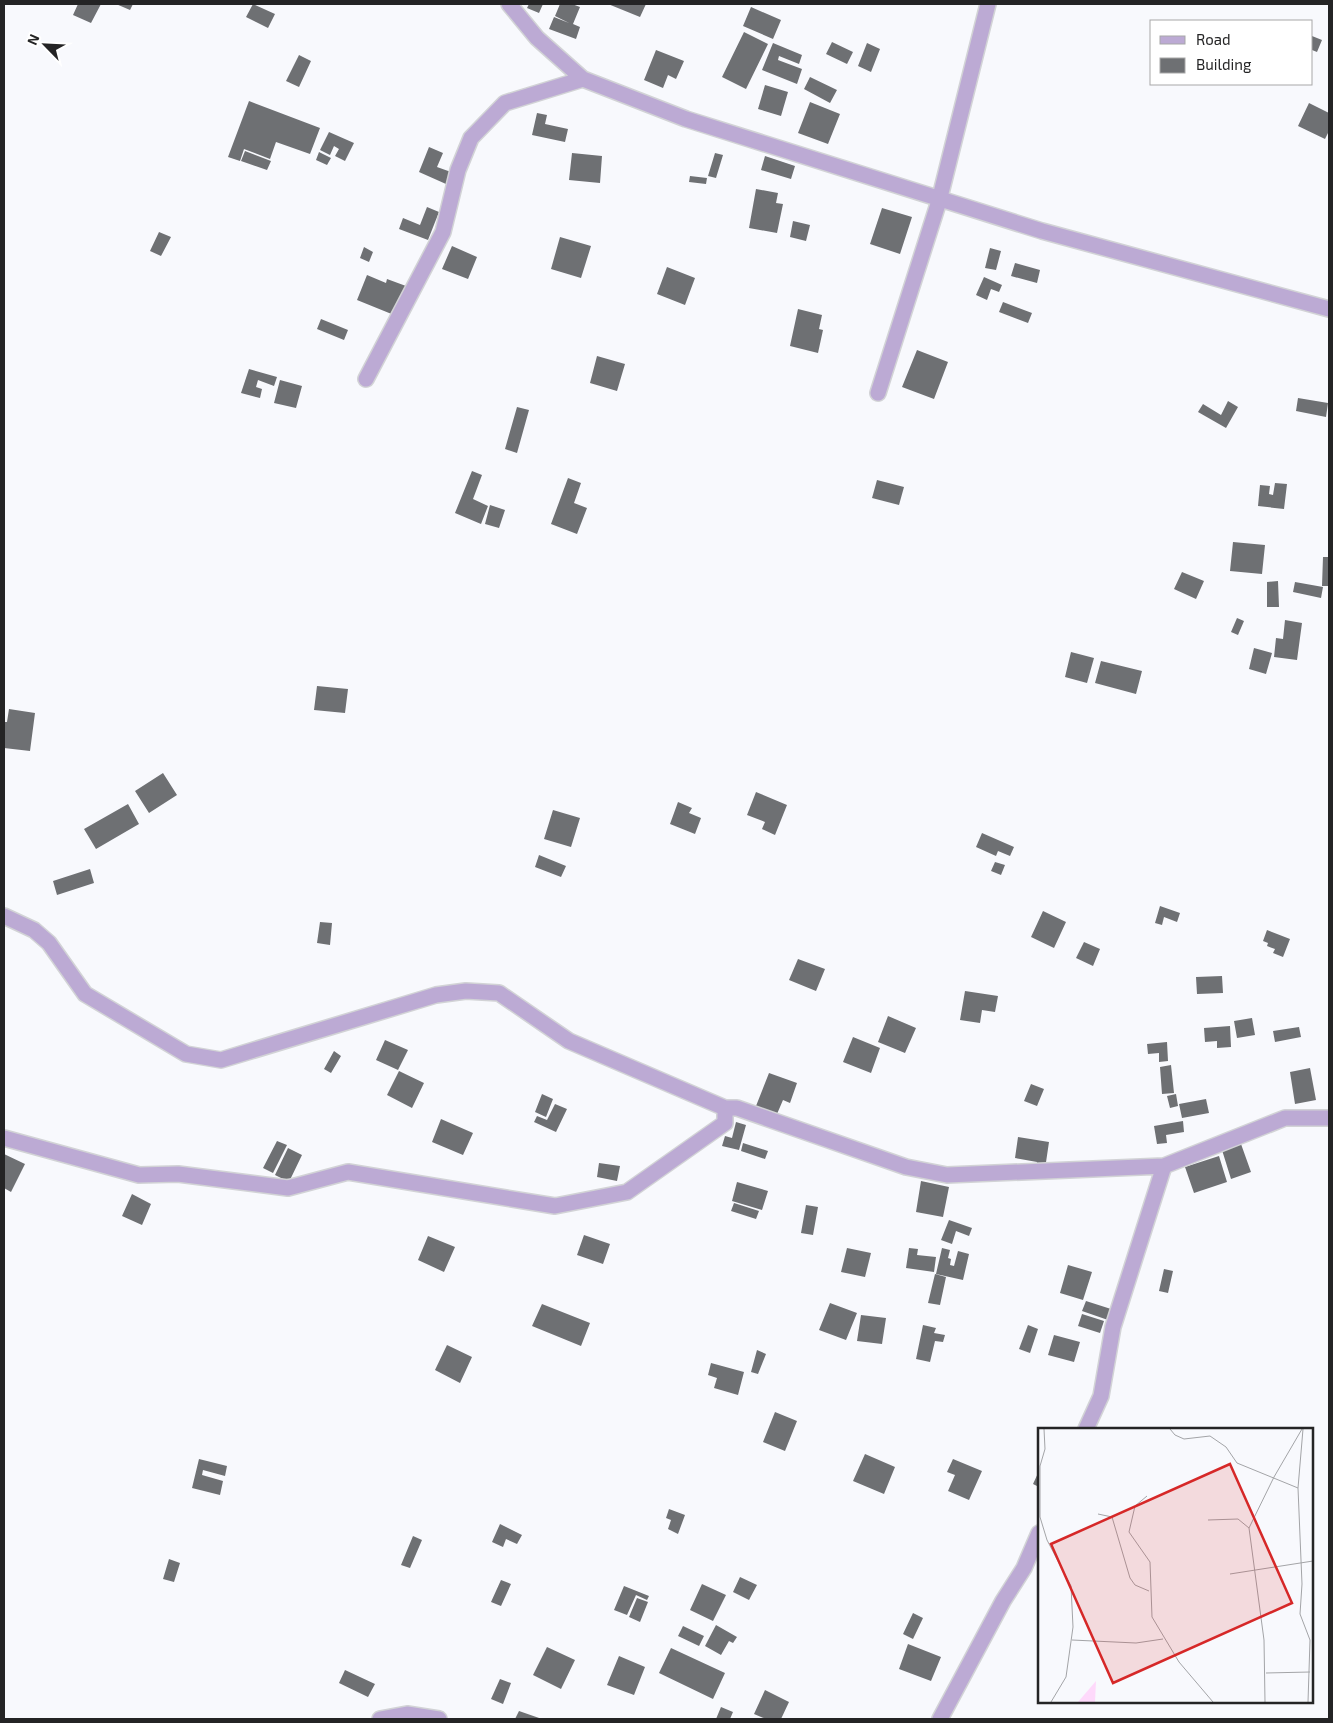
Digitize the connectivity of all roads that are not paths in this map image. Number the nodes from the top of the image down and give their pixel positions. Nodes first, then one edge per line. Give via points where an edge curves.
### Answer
1 (510, 4) edge
2 (988, 4) edge
3 (583, 79) junction
4 (940, 201) junction
5 (1329, 309) edge
6 (366, 379) dead end
7 (878, 393) dead end
8 (4, 916) edge
9 (725, 1108) junction
10 (1329, 1118) edge
11 (4, 1138) edge
12 (1164, 1166) junction
13 (1086, 1428) edge
14 (1038, 1535) edge
15 (380, 1719) edge
16 (439, 1719) edge
17 (940, 1719) edge

1 - 3 street via 537,38
2 - 4 street
3 - 4 street via 686,119
3 - 6 street via 505,103 471,138 458,170 440,240
4 - 5 street via 1042,232
4 - 7 street
8 - 9 street via 34,930 49,943 85,994 186,1054 221,1060 436,995 466,990 499,993 569,1041
9 - 11 street via 725,1123 628,1192 555,1206 348,1172 288,1188 178,1174 139,1175
9 - 12 street via 737,1108 906,1167 947,1176
10 - 12 street via 1284,1118
12 - 13 street via 1112,1327 1101,1396
14 - 17 street via 1024,1568
15 - 16 street via 407,1714

